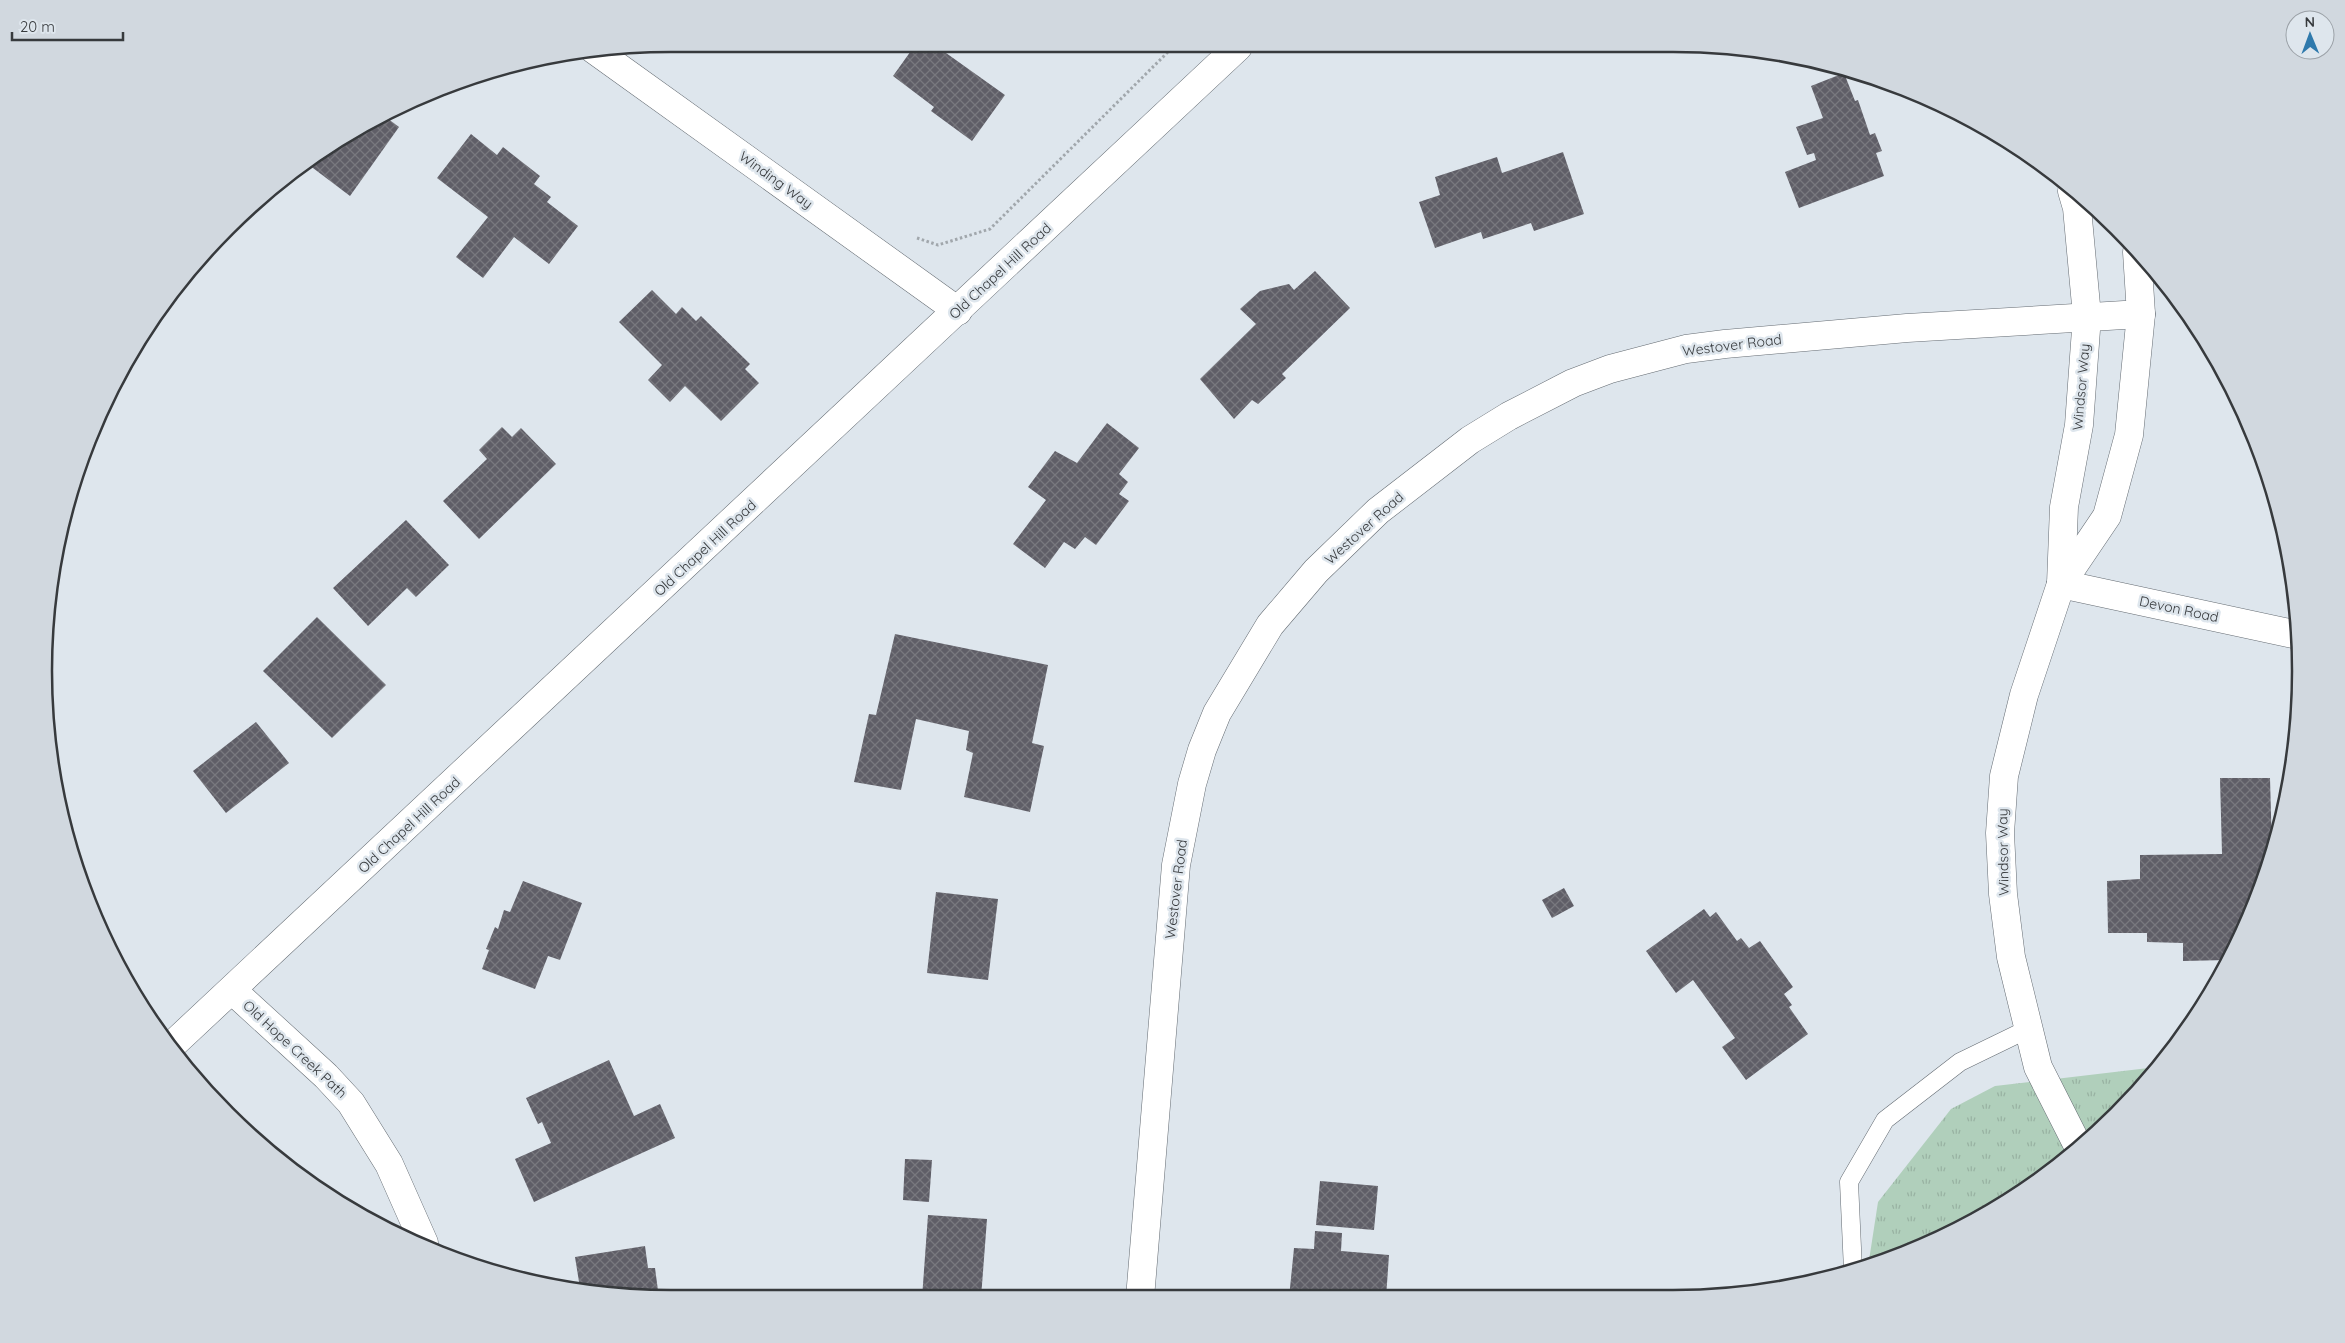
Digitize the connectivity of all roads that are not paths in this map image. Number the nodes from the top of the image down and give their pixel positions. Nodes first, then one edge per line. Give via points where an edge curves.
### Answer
1 (1233, 52) edge
2 (604, 57) edge
3 (2075, 200) edge
4 (2138, 262) edge
5 (958, 311) junction
6 (2141, 314) junction
7 (2087, 316) junction
8 (2061, 584) junction
9 (2291, 634) edge
10 (232, 990) junction
11 (2028, 1029) junction
12 (176, 1042) edge
13 (2076, 1142) edge
14 (421, 1237) edge
15 (1853, 1264) edge
16 (1141, 1290) edge

1 - 5 street, Old Chapel Hill Road
2 - 5 street, Winding Way
3 - 7 street, Windsor Way
4 - 6 street, Windsor Way
5 - 10 street, Old Chapel Hill Road
6 - 7 street, Westover Road
6 - 8 street, Windsor Way via 2129,435 2107,516
7 - 8 street, Windsor Way via 2079,426 2064,507
7 - 16 street, Westover Road via 1726,344 1686,349 1610,369 1573,383 1470,440 1378,511 1316,571 1270,625 1217,713 1192,784 1176,865
8 - 9 street, Devon Road
8 - 11 street, Windsor Way via 2022,704 2004,776 2000,833 2003,894 2011,957
10 - 12 street, Old Chapel Hill Road
10 - 14 street, Old Hope Creek Path via 351,1103 389,1164
11 - 13 street, Windsor Way via 2038,1067
11 - 15 lane via 1960,1062 1884,1120 1849,1182

